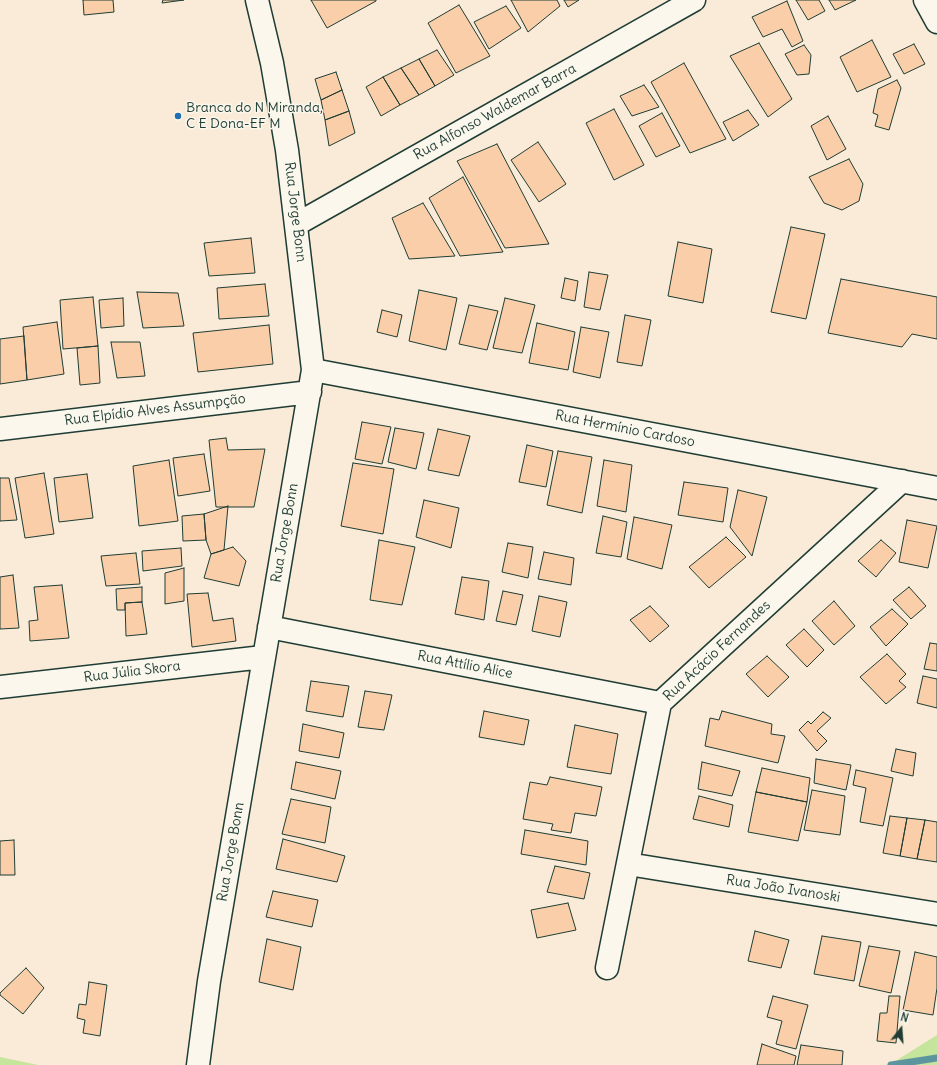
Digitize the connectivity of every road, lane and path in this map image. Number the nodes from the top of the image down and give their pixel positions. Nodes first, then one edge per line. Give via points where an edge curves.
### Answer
1 (257, 0) edge
2 (694, 0) edge
3 (925, 0) edge
4 (937, 22) edge
5 (297, 224) junction
6 (313, 370) junction
7 (310, 392) junction
8 (0, 429) edge
9 (902, 481) junction
10 (937, 488) edge
11 (269, 627) junction
12 (263, 657) junction
13 (0, 687) edge
14 (660, 703) junction
15 (628, 864) junction
16 (937, 914) edge
17 (607, 968) dead end
18 (198, 1065) edge

1 - 5 street, Rua Jorge Bonn via 280,106
2 - 5 street, Rua Alfonso Waldemar Barra
3 - 4 street
5 - 6 street, Rua Jorge Bonn
6 - 7 street, Rua Jorge Bonn
6 - 9 street, Rua Hermínio Cardoso
7 - 8 street, Rua Elpídio Alves Assumpção
7 - 11 street, Rua Jorge Bonn
9 - 10 street, Rua Hermínio Cardoso
9 - 14 street, Rua Acácio Fernandes
11 - 12 street, Rua Jorge Bonn
11 - 14 street, Rua Attílio Alice
12 - 13 street, Rua Júlia Skora
12 - 18 street, Rua Jorge Bonn via 209,980
14 - 15 street, Rua Acácio Fernandes
15 - 16 street, Rua João Ivanoski
15 - 17 street, Rua Acácio Fernandes

